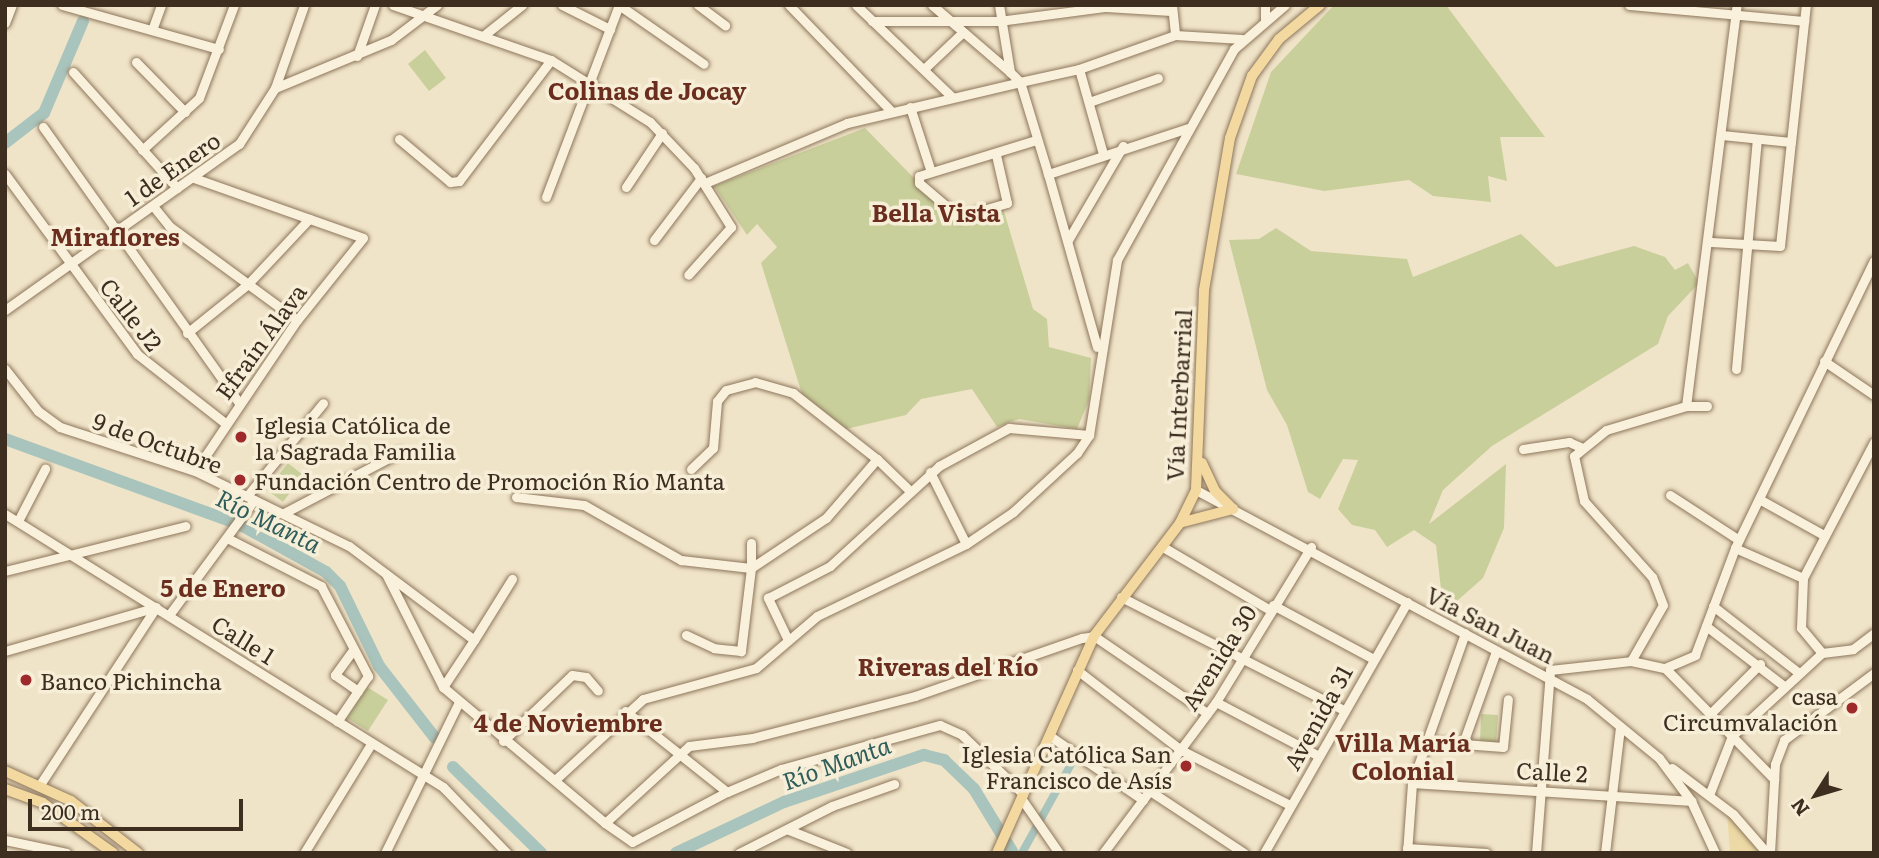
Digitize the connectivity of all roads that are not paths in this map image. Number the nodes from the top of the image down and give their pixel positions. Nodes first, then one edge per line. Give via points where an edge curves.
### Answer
1 (12, 5) edge
2 (62, 5) edge
3 (160, 5) edge
4 (234, 5) edge
5 (304, 5) edge
6 (375, 5) edge
7 (393, 5) edge
8 (437, 5) edge
9 (522, 5) edge
10 (562, 5) edge
11 (698, 5) edge
12 (789, 5) edge
13 (856, 5) edge
14 (932, 5) edge
15 (999, 5) edge
16 (1265, 5) edge
17 (1285, 5) edge
18 (1320, 5) edge
19 (1629, 5) edge
20 (1806, 5) edge
21 (1172, 8) edge
22 (84, 9) edge
23 (1050, 9) edge
24 (1736, 10) edge
25 (424, 16) junction
26 (1265, 20) junction
27 (872, 21) junction
28 (999, 21) junction
29 (1804, 22) junction
30 (5, 23) edge
31 (951, 24) junction
32 (725, 25) dead end
33 (610, 29) junction
34 (152, 30) junction
35 (963, 32) junction
36 (1175, 35) junction
37 (483, 36) junction
38 (1242, 39) junction
39 (219, 49) junction
40 (357, 56) junction
41 (551, 60) junction
42 (135, 62) dead end
43 (704, 64) dead end
44 (925, 68) junction
45 (1079, 69) junction
46 (72, 72) dead end
47 (1010, 72) junction
48 (1158, 78) dead end
49 (590, 80) junction
50 (1020, 82) junction
51 (275, 88) junction
52 (952, 97) junction
53 (1089, 102) junction
54 (910, 107) junction
55 (891, 111) junction
56 (185, 112) junction
57 (43, 127) dead end
58 (1188, 128) junction
59 (662, 133) junction
60 (1722, 135) junction
61 (399, 139) dead end
62 (1036, 139) junction
63 (1757, 139) junction
64 (1791, 142) junction
65 (1124, 146) junction
66 (142, 150) junction
67 (1103, 154) junction
68 (996, 155) junction
69 (931, 172) junction
70 (5, 174) edge
71 (1048, 174) junction
72 (194, 177) junction
73 (703, 180) junction
74 (626, 187) dead end
75 (177, 188) junction
76 (546, 197) dead end
77 (152, 206) junction
78 (309, 219) junction
79 (116, 232) junction
80 (654, 240) dead end
81 (1069, 240) junction
82 (1711, 242) junction
83 (1747, 245) junction
84 (1874, 261) edge
85 (70, 265) junction
86 (688, 275) dead end
87 (247, 285) junction
88 (5, 310) edge
89 (297, 320) junction
90 (187, 333) junction
91 (1099, 352) junction
92 (1824, 361) junction
93 (5, 369) edge
94 (1736, 369) dead end
95 (1874, 395) edge
96 (239, 403) junction
97 (323, 403) dead end
98 (1686, 406) junction
99 (1707, 406) dead end
100 (225, 423) junction
101 (1089, 435) junction
102 (1874, 442) edge
103 (1580, 447) junction
104 (1523, 449) dead end
105 (400, 452) dead end
106 (1200, 457) junction
107 (877, 459) junction
108 (45, 469) dead end
109 (691, 469) dead end
110 (195, 471) junction
111 (930, 472) junction
112 (1196, 490) junction
113 (910, 491) junction
114 (1670, 495) dead end
115 (516, 497) dead end
116 (250, 498) junction
117 (1759, 499) junction
118 (1233, 509) junction
119 (5, 513) edge
120 (284, 513) junction
121 (18, 522) junction
122 (1180, 523) junction
123 (185, 526) dead end
124 (1822, 534) junction
125 (229, 535) junction
126 (751, 543) dead end
127 (966, 544) junction
128 (1737, 544) junction
129 (1163, 547) junction
130 (1311, 547) junction
131 (71, 555) junction
132 (751, 568) junction
133 (5, 571) edge
134 (386, 575) junction
135 (1803, 578) junction
136 (512, 579) dead end
137 (1121, 597) junction
138 (768, 598) junction
139 (1407, 602) junction
140 (751, 603) junction
141 (1713, 606) junction
142 (156, 607) junction
143 (1271, 607) junction
144 (169, 615) junction
145 (1706, 626) junction
146 (1465, 633) junction
147 (1874, 633) edge
148 (686, 635) dead end
149 (1094, 636) junction
150 (474, 640) junction
151 (788, 640) junction
152 (353, 650) junction
153 (1496, 650) junction
154 (5, 651) edge
155 (1822, 653) junction
156 (1243, 655) junction
157 (1372, 658) junction
158 (1631, 661) junction
159 (1688, 663) junction
160 (1760, 664) junction
161 (1665, 668) junction
162 (1077, 670) junction
163 (1800, 673) junction
164 (1874, 673) edge
165 (1549, 675) junction
166 (1684, 683) junction
167 (1784, 686) junction
168 (443, 687) junction
169 (358, 691) junction
170 (597, 691) dead end
171 (1507, 699) dead end
172 (459, 702) junction
173 (1216, 702) junction
174 (1342, 709) junction
175 (625, 711) junction
176 (1712, 712) junction
177 (1207, 713) junction
178 (337, 722) junction
179 (1620, 727) junction
180 (1050, 736) junction
181 (1732, 736) junction
182 (503, 741) junction
183 (1437, 742) dead end
184 (371, 744) junction
185 (1462, 746) junction
186 (1181, 750) junction
187 (677, 751) junction
188 (1317, 755) junction
189 (1659, 758) junction
190 (5, 771) edge
191 (426, 776) junction
192 (556, 779) junction
193 (1774, 779) junction
194 (41, 783) junction
195 (1412, 783) junction
196 (894, 784) dead end
197 (5, 789) edge
198 (1539, 789) junction
199 (1150, 791) junction
200 (727, 792) junction
201 (1612, 794) junction
202 (1709, 796) junction
203 (1021, 799) junction
204 (1143, 800) junction
205 (1691, 801) junction
206 (1290, 805) junction
207 (605, 823) junction
208 (789, 830) junction
209 (5, 840) edge
210 (1407, 850) edge
211 (845, 852) edge
212 (66, 853) edge
213 (113, 853) edge
214 (138, 853) edge
215 (304, 853) edge
216 (385, 853) edge
217 (506, 853) edge
218 (739, 853) edge
219 (998, 853) edge
220 (1059, 853) edge
221 (1103, 853) edge
222 (1244, 853) edge
223 (1264, 853) edge
224 (1486, 853) edge
225 (1536, 853) edge
226 (1605, 853) edge
227 (1715, 853) edge
228 (1768, 853) edge

1 - 30 street
2 - 22 street
3 - 34 street
4 - 39 street
5 - 51 street, 1 de Enero
6 - 40 street
7 - 25 street
8 - 25 street
9 - 37 street
10 - 33 street
11 - 32 street
12 - 55 street
13 - 27 street
14 - 31 street
15 - 28 street
16 - 26 street
17 - 26 street
18 - 106 main road, Vía Interbarrial via 1279,39 1252,76 1230,138 1204,290
19 - 24 street
20 - 29 street
21 - 23 street
21 - 36 street
22 - 34 street
23 - 28 street
24 - 29 street
24 - 60 street
25 - 37 street
25 - 40 street
26 - 38 street
27 - 31 street
27 - 44 street
28 - 31 street
28 - 47 street
29 - 64 street
31 - 35 street
33 - 43 street via 619,5
33 - 49 street
34 - 39 street
35 - 44 street
35 - 47 street
36 - 38 street
36 - 45 street
37 - 41 street
38 - 58 street
39 - 56 street via 202,92
40 - 51 street
41 - 49 street
41 - 61 street via 459,181 450,182
42 - 56 street
44 - 52 street
45 - 50 street
45 - 53 street
46 - 66 street
47 - 50 street
48 - 53 street
49 - 59 street
49 - 76 street
50 - 52 street
50 - 62 street
51 - 72 street, 1 de Enero via 239,144
52 - 54 street
53 - 67 street
54 - 55 street
54 - 69 street
55 - 73 street via 797,139
56 - 66 street
57 - 79 street
58 - 65 street
58 - 91 street via 1117,260
59 - 73 street
59 - 74 street
60 - 63 street
60 - 82 street
62 - 68 street
62 - 71 street
63 - 64 street
63 - 83 street
64 - 83 street via 1782,244
65 - 67 street
65 - 81 street
66 - 75 street
67 - 71 street
68 - 69 street
68 - 69 street via 1009,201 962,216 919,183 919,176
70 - 85 street, Calle J2
71 - 81 street
72 - 75 street, 1 de Enero
72 - 78 street
73 - 80 street
73 - 86 street via 731,227
75 - 77 street, 1 de Enero
77 - 79 street, 1 de Enero
77 - 87 street
78 - 87 street
78 - 89 street, Efraín Álava via 363,238
79 - 85 street, 1 de Enero
79 - 90 street
81 - 91 street
82 - 83 street
82 - 98 street
83 - 94 street
84 - 92 street
85 - 88 street, 1 de Enero
85 - 100 street, Calle J2 via 144,362
87 - 89 street
87 - 90 street
89 - 96 street, Efraín Álava
90 - 96 street
91 - 101 street
92 - 95 street
92 - 117 street
93 - 110 street, 9 de Octubre via 38,411 60,426 169,468
96 - 100 street, Efraín Álava
97 - 116 street
98 - 99 street
98 - 103 street via 1606,430
100 - 110 street, Efraín Álava
101 - 111 street via 1009,428
101 - 127 street via 1045,486
102 - 124 street
103 - 104 street via 1569,442
103 - 158 street via 1573,471 1580,494 1663,598
105 - 120 street
106 - 112 main road, Vía Interbarrial
106 - 118 main road via 1214,491
107 - 109 street via 793,393 755,382 726,390 717,401 713,448
107 - 113 street
107 - 132 street via 826,518
108 - 121 street
110 - 116 street, 9 de Octubre
111 - 113 street
111 - 127 street
112 - 118 street, Vía San Juan
112 - 122 main road, Vía Interbarrial
113 - 138 street via 830,566
114 - 128 street
115 - 132 street via 584,505 692,563
116 - 120 street, 9 de Octubre
116 - 125 street
117 - 124 street
117 - 128 street
118 - 122 main road
118 - 130 street, Vía San Juan
119 - 121 street, Calle 1
120 - 134 street, 9 de Octubre via 349,546
121 - 131 street, Calle 1
122 - 129 main road, Vía Interbarrial
123 - 131 street
124 - 135 street
125 - 144 street
125 - 152 street via 321,586
126 - 132 street
127 - 151 street via 817,616
128 - 135 street
128 - 141 street
129 - 137 main road, Vía Interbarrial
129 - 143 street
130 - 139 street, Vía San Juan
130 - 143 street, Avenida 30
131 - 133 street
131 - 142 street, Calle 1
132 - 140 street
134 - 150 street, 9 de Octubre
134 - 168 street, 9 de Octubre
135 - 155 street via 1801,628
136 - 150 street
137 - 149 main road, Vía Interbarrial
137 - 156 street
138 - 140 street
138 - 151 street
139 - 146 street, Vía San Juan
139 - 157 street, Avenida 31
140 - 148 street via 741,651 714,648
141 - 145 street
141 - 163 street
142 - 144 street, Calle 1
142 - 154 street
142 - 194 street
143 - 156 street, Avenida 30
143 - 157 street
144 - 178 street, Calle 1
145 - 159 street
145 - 160 street
146 - 153 street, Vía San Juan
146 - 195 street
147 - 155 street via 1853,649
149 - 162 main road, Vía Interbarrial
149 - 177 street
149 - 187 street via 915,696
150 - 168 street
151 - 175 street via 756,668 659,691
152 - 169 street via 368,676
152 - 169 street via 335,676
153 - 165 street, Vía San Juan
153 - 185 street
155 - 163 street
156 - 173 street, Avenida 30
156 - 174 street
157 - 174 street, Avenida 31
158 - 161 street
158 - 165 street via 1554,667
159 - 161 street
159 - 166 street
160 - 167 street
160 - 176 street
161 - 166 street
162 - 180 main road, Vía Interbarrial
162 - 186 street
163 - 167 street
164 - 193 street via 1789,733 1778,750
165 - 179 street, Vía San Juan
165 - 198 street
166 - 176 street
167 - 181 street
168 - 172 street, 9 de Octubre
169 - 178 street
170 - 182 street via 586,677 572,676
171 - 185 street via 1503,747
172 - 182 street, 9 de Octubre
172 - 191 street
173 - 177 street, Avenida 30
173 - 188 street
174 - 188 street, Avenida 31
175 - 187 street
175 - 192 street
176 - 181 street
177 - 186 street, Avenida 30
178 - 184 street, Calle 1
179 - 189 street, Vía San Juan
179 - 201 street
180 - 203 main road, Vía Interbarrial
180 - 204 street
181 - 193 street
181 - 202 street
182 - 192 street, 9 de Octubre
183 - 185 street
184 - 191 street, Calle 1
184 - 215 street
186 - 199 street, Avenida 30
186 - 206 street
187 - 200 street
187 - 207 street
188 - 206 street, Avenida 31
189 - 202 street
189 - 205 street, Vía San Juan
190 - 194 main road
191 - 216 street
191 - 217 street, Calle 1
192 - 207 street, 9 de Octubre
193 - 228 street
194 - 214 main road
195 - 198 street, Calle 2
195 - 210 street
196 - 208 street via 832,806
197 - 213 main road via 52,808
198 - 201 street, Calle 2
198 - 225 street
199 - 204 street, Avenida 30
199 - 222 street
200 - 203 street via 781,769 940,725 962,734
200 - 207 street, 9 de Octubre via 632,842
201 - 205 street, Calle 2
201 - 226 street
202 - 228 street
203 - 219 main road, Vía Interbarrial
203 - 220 street
204 - 221 street, Avenida 30
205 - 227 street, Vía San Juan
206 - 223 street, Avenida 31
208 - 211 street
208 - 218 street
209 - 212 street
210 - 224 street

